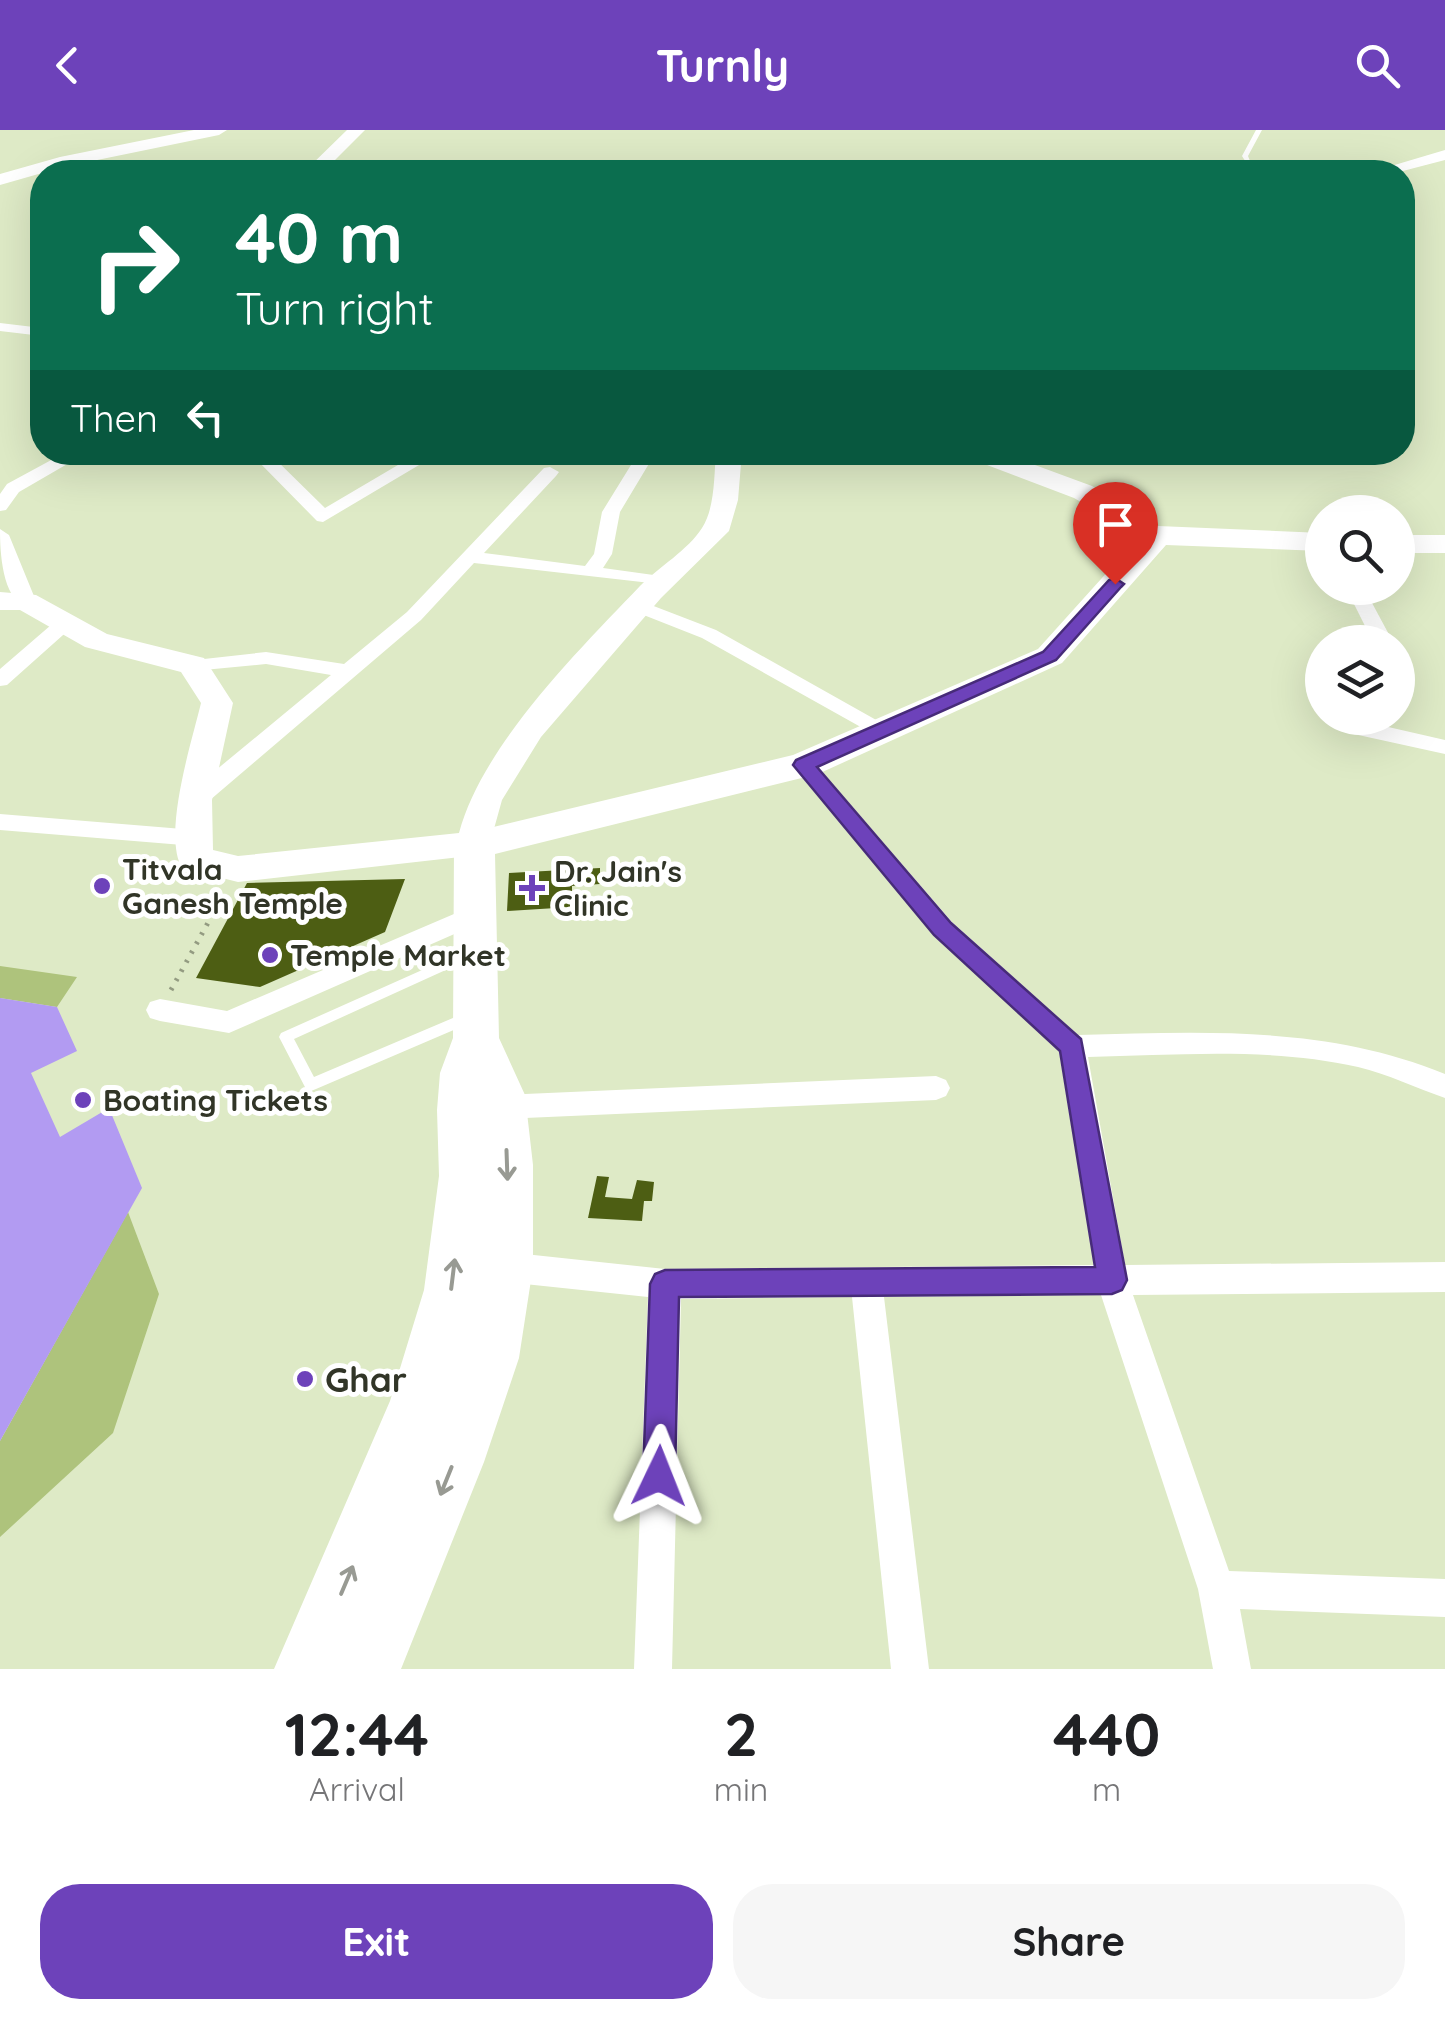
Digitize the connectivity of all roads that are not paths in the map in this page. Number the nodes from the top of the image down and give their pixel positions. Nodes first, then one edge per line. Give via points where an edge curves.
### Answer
1 (218, 130) edge
2 (356, 130) edge
3 (1260, 130) edge
4 (1445, 155) edge
5 (70, 160) edge
6 (325, 160) edge
7 (1247, 160) edge
8 (1415, 163) edge
9 (30, 171) edge
10 (0, 180) edge
11 (0, 327) edge
12 (30, 331) edge
13 (56, 465) edge
14 (272, 465) edge
15 (411, 465) edge
16 (640, 465) edge
17 (728, 465) edge
18 (1010, 465) edge
19 (550, 472) dead end
20 (0, 506) edge
21 (0, 535) edge
22 (1158, 535) junction
23 (1305, 541) edge
24 (1415, 544) edge
25 (1445, 544) edge
26 (471, 557) junction
27 (590, 572) junction
28 (662, 581) junction
29 (13, 601) edge
30 (638, 606) junction
31 (65, 623) junction
32 (193, 665) junction
33 (346, 670) junction
34 (0, 680) edge
35 (883, 730) junction
36 (1390, 735) edge
37 (1445, 747) edge
38 (804, 765) junction
39 (194, 800) junction
40 (0, 822) edge
41 (194, 838) junction
42 (474, 845) junction
43 (475, 933) junction
44 (160, 1010) road end
45 (476, 1026) junction
46 (1072, 1046) junction
47 (1445, 1086) edge
48 (936, 1088) dead end
49 (502, 1107) junction
50 (506, 1267) junction
51 (1445, 1277) edge
52 (1112, 1280) junction
53 (866, 1281) junction
54 (665, 1284) junction
55 (1217, 1589) junction
56 (1445, 1598) edge
57 (307, 1669) edge
58 (368, 1669) edge
59 (653, 1669) edge
60 (910, 1669) edge
61 (1232, 1669) edge

1 - 5 street
2 - 6 street
3 - 7 lane
4 - 8 street
9 - 10 street
11 - 12 street
13 - 20 street via 13,488
14 - 15 street via 323,517
16 - 27 street via 611,512 604,554
17 - 28 street via 715,531
18 - 22 street via 1084,492
19 - 26 street
21 - 29 street
22 - 23 main road
22 - 35 main road via 1050,656
24 - 25 main road
26 - 27 street
26 - 33 street via 414,616
27 - 28 street
28 - 30 street
29 - 31 street
30 - 35 street via 709,634
30 - 42 street via 530,730 484,800
31 - 32 street via 96,641
31 - 34 street
32 - 33 street via 266,658
32 - 39 street via 217,704
33 - 39 street
35 - 38 main road
36 - 37 street
38 - 42 main road
38 - 46 street via 942,929
39 - 41 street
40 - 41 street
41 - 42 street via 195,859 238,869
42 - 43 main road
43 - 44 street via 229,1022
43 - 45 main road
43 - 45 lane via 286,1037 311,1085
45 - 49 main road
57 -> 45 main road via 419,1401 451,1290 465,1176 464,1074
46 - 47 street via 1274,1045 1358,1056
46 - 52 street
48 - 49 street
49 -> 50 main road
50 - 54 street
50 -> 58 main road via 491,1358
51 - 52 street
52 - 53 street
52 - 55 street
53 - 54 street
53 - 60 street
54 - 59 street
55 - 56 street
55 - 61 street

